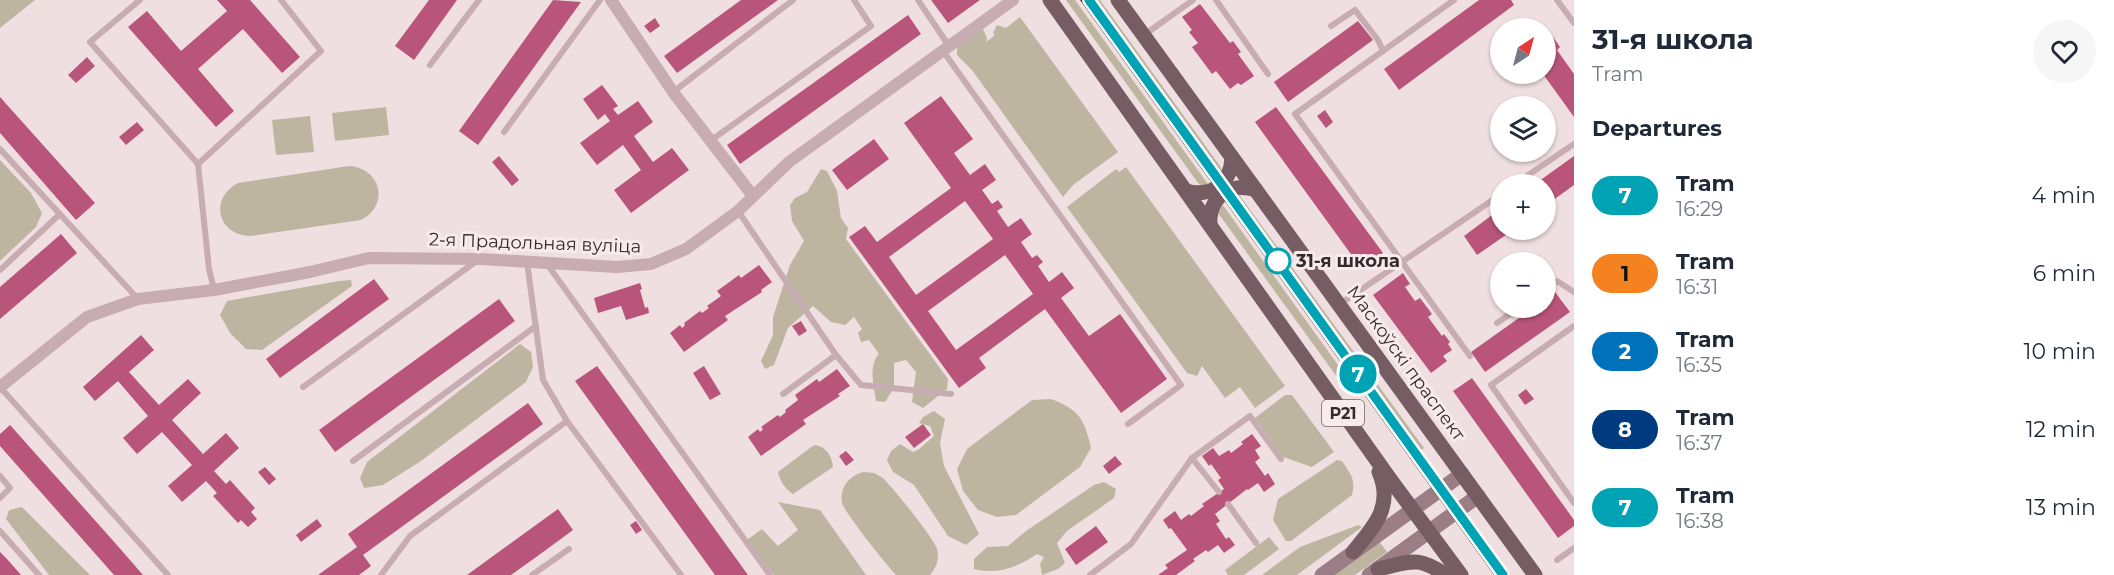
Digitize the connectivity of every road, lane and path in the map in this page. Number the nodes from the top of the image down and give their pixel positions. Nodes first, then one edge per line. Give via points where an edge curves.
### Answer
1 (140, 0) edge
2 (281, 0) edge
3 (478, 0) edge
4 (600, 0) edge
5 (611, 0) edge
6 (793, 0) edge
7 (854, 0) edge
8 (918, 0) edge
9 (1013, 0) edge
10 (1050, 0) edge
11 (1118, 0) edge
12 (1192, 0) edge
13 (1216, 0) edge
14 (1454, 0) edge
15 (1557, 0) edge
16 (1574, 23) edge
17 (1331, 26) dead end
18 (1143, 35) junction
19 (946, 49) junction
20 (1383, 51) junction
21 (430, 65) dead end
22 (1268, 74) dead end
23 (673, 92) junction
24 (504, 132) dead end
25 (710, 141) junction
26 (1574, 144) edge
27 (0, 149) edge
28 (1232, 158) junction
29 (198, 164) junction
30 (1530, 174) edge
31 (1256, 190) junction
32 (1186, 191) junction
33 (753, 196) junction
34 (1490, 202) edge
35 (738, 211) junction
36 (60, 214) junction
37 (1210, 225) junction
38 (480, 259) junction
39 (1402, 261) junction
40 (526, 262) junction
41 (547, 264) junction
42 (0, 270) edge
43 (1556, 282) edge
44 (214, 290) junction
45 (1574, 292) edge
46 (138, 299) junction
47 (1340, 304) junction
48 (1504, 318) edge
49 (1497, 323) dead end
50 (536, 326) junction
51 (1574, 326) edge
52 (836, 355) junction
53 (1470, 356) dead end
54 (0, 387) edge
55 (303, 387) dead end
56 (783, 394) dead end
57 (951, 394) dead end
58 (567, 421) junction
59 (1128, 424) dead end
60 (1369, 450) junction
61 (1192, 458) junction
62 (1281, 459) dead end
63 (353, 461) dead end
64 (1462, 474) junction
65 (0, 476) edge
66 (1219, 492) dead end
67 (1478, 496) junction
68 (0, 498) edge
69 (1574, 503) edge
70 (1228, 504) dead end
71 (1413, 510) junction
72 (0, 531) edge
73 (1429, 532) junction
74 (1256, 543) dead end
75 (1574, 548) edge
76 (569, 549) dead end
77 (1353, 552) junction
78 (1557, 560) dead end
79 (1373, 572) edge
80 (39, 575) edge
81 (168, 575) edge
82 (381, 575) edge
83 (532, 575) edge
84 (681, 575) edge
85 (770, 575) edge
86 (1091, 575) edge
87 (1322, 575) edge
88 (1446, 575) edge
89 (1461, 575) edge
90 (1535, 575) edge

1 - 29 lane via 90,42
2 - 29 lane via 321,51
3 - 21 lane
4 - 24 lane
5 - 23 street
6 - 23 lane
7 - 25 lane via 871,26
8 - 19 lane
9 - 19 street, 2-я Прадольная вуліца
10 - 32 main road, Р21
11 - 18 main road, Маскоўскі праспект
12 - 18 lane
13 - 22 lane
14 - 20 lane
15 - 16 lane
17 - 20 lane via 1355,10
18 - 28 main road, Маскоўскі праспект
19 - 33 street, 2-я Прадольная вуліца via 789,162
19 - 59 lane via 1181,385
20 - 39 lane via 1295,114
23 - 25 street
25 - 33 street
26 - 30 lane
27 - 36 lane
28 - 31 main road, Маскоўскі праспект
28 - 32 main road via 1230,170 1219,186 1207,192
29 - 44 lane
31 - 37 main road via 1236,187 1223,193 1211,210
31 - 47 main road, Маскоўскі праспект
32 - 37 main road, Р21
33 - 35 street, 2-я Прадольная вуліца
34 - 39 lane
35 - 41 street, 2-я Прадольная вуліца via 686,249 651,264
35 - 52 lane
36 - 42 lane
36 - 46 lane
37 - 60 main road, Р21
38 - 40 street, 2-я Прадольная вуліца
38 - 44 street, 2-я Прадольная вуліца via 369,258
38 - 55 lane
39 - 47 lane
39 - 53 lane
40 - 41 street, 2-я Прадольная вуліца
40 - 50 lane
41 - 85 lane
43 - 45 lane
44 - 46 street, 2-я Прадольная вуліца
46 - 54 street, 2-я Прадольная вуліца via 87,317
47 - 64 main road, Маскоўскі праспект
48 - 49 lane
50 - 58 lane via 543,380
50 - 63 lane
51 - 69 lane via 1489,382
52 - 56 lane
52 - 57 lane via 861,385
54 - 81 lane
58 - 82 lane via 410,536
58 - 84 lane
60 - 71 main road, Р21
60 - 77 main road via 1384,484 1384,503 1375,524
61 - 62 lane via 1250,416
61 - 66 lane
61 - 86 lane via 1131,544
64 - 67 main road, Маскоўскі праспект
64 - 71 main road
65 - 68 lane via 10,488
67 - 73 main road
67 - 90 main road, Маскоўскі праспект
70 - 74 lane
71 - 73 main road, Р21
71 - 77 main road
72 - 80 lane
73 - 79 main road
73 - 89 main road, Р21
75 - 78 lane
76 - 83 lane
77 - 87 main road
79 - 88 main road via 1412,560

